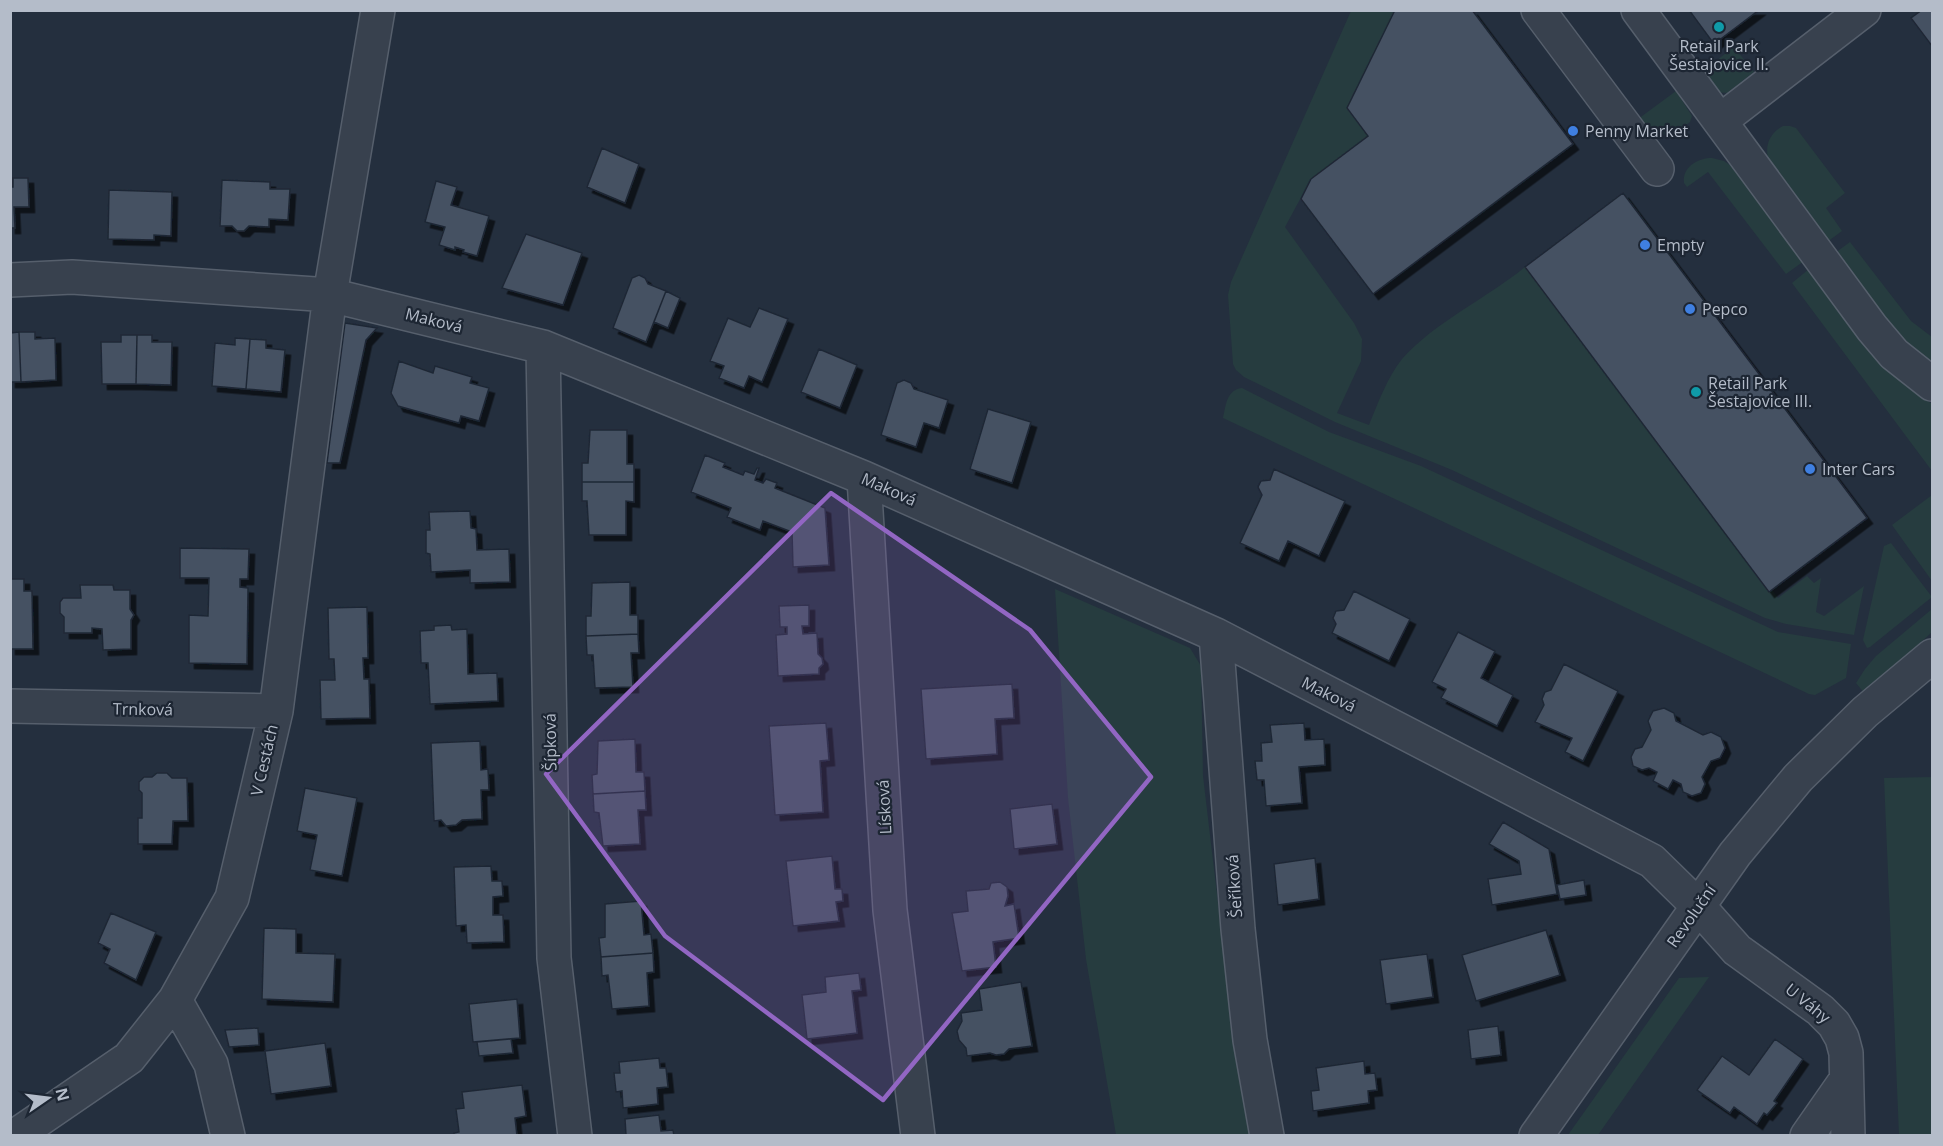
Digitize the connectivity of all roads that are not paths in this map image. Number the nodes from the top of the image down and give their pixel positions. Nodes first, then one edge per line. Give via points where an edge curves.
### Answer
1 (378, 10) edge
2 (1538, 10) edge
3 (1638, 10) edge
4 (1864, 10) edge
5 (1720, 121) junction
6 (1657, 169) dead end
7 (10, 280) edge
8 (330, 295) junction
9 (543, 347) junction
10 (1932, 384) edge
11 (864, 478) junction
12 (1216, 635) junction
13 (1932, 656) edge
14 (10, 706) edge
15 (276, 711) junction
16 (1698, 906) junction
17 (175, 1000) junction
18 (1846, 1080) junction
19 (15, 1136) edge
20 (228, 1136) edge
21 (576, 1136) edge
22 (918, 1136) edge
23 (1267, 1136) edge
24 (1536, 1136) edge
25 (1807, 1136) edge
26 (1848, 1136) edge

1 - 8 street, V Cestách
2 - 6 street
3 - 5 street
4 - 5 street
5 - 10 street via 1872,328 1894,354
7 - 8 street, Maková via 72,278
8 - 9 street, Maková
8 - 15 street, V Cestách
9 - 11 street, Maková
9 - 21 street, Šípková via 554,958
11 - 12 street, Maková
11 - 22 street, Lísková via 890,910
12 - 16 street, Maková via 1652,861
12 - 23 street, Šeříková via 1238,929 1250,1040
13 - 16 street, Revoluční via 1865,712 1798,777
14 - 15 street, Trnková
15 - 17 street, V Cestách via 232,898
16 - 18 street, U Váhy via 1737,950 1834,1024 1846,1053
16 - 24 street, Revoluční
17 - 19 street, V Cestách via 129,1058
17 - 20 street via 211,1064
18 - 25 street
18 - 26 street, U Váhy

